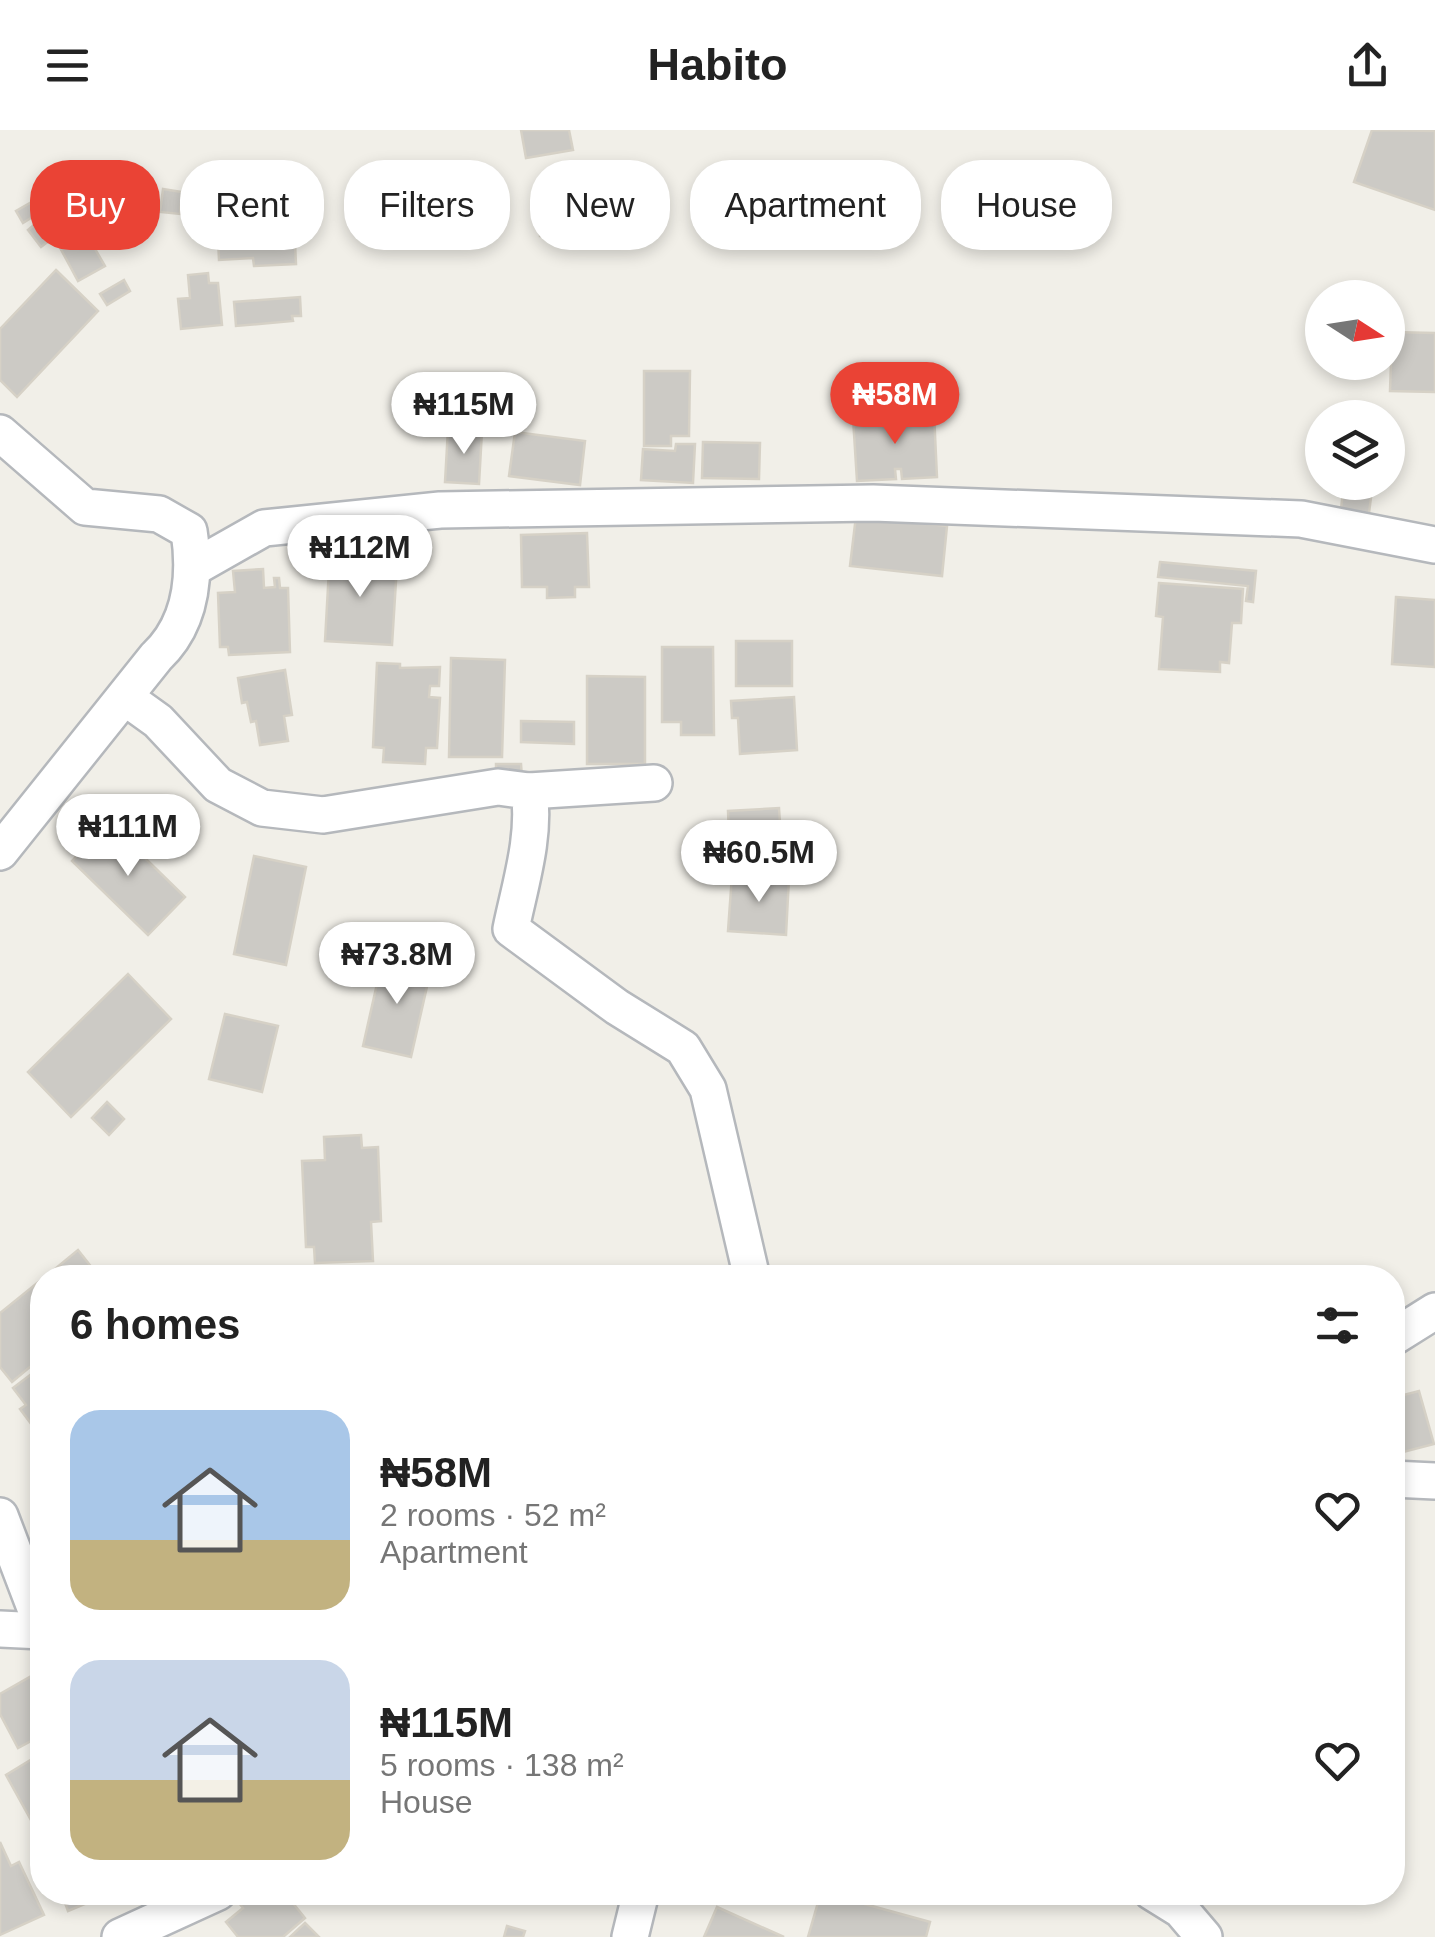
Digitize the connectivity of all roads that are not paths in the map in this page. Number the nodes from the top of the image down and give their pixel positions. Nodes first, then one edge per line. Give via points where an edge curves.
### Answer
1 (0, 433) edge
2 (1435, 545) edge
3 (195, 566) junction
4 (126, 698) junction
5 (654, 783) dead end
6 (529, 791) junction
7 (0, 852) edge
8 (749, 1265) edge
9 (1435, 1311) edge
10 (1405, 1330) edge
11 (1405, 1480) edge
12 (1435, 1480) edge
13 (0, 1516) edge
14 (30, 1597) edge
15 (0, 1629) edge
16 (30, 1629) edge
17 (190, 1905) edge
18 (638, 1905) edge
19 (1173, 1905) edge
20 (120, 1937) edge
21 (630, 1937) edge
22 (1204, 1937) edge

1 - 3 street via 86,507 159,514 189,532
2 - 3 street via 1301,519 873,503 479,509 264,528
3 - 4 street via 173,641
4 - 6 street via 218,784 262,808 323,815 498,787
4 - 7 street
5 - 6 street
6 - 8 street via 528,846 511,929 683,1048 708,1089
9 - 10 street
11 - 12 street
13 - 14 street
15 - 16 street
17 - 20 street
18 - 21 street
19 - 22 street

